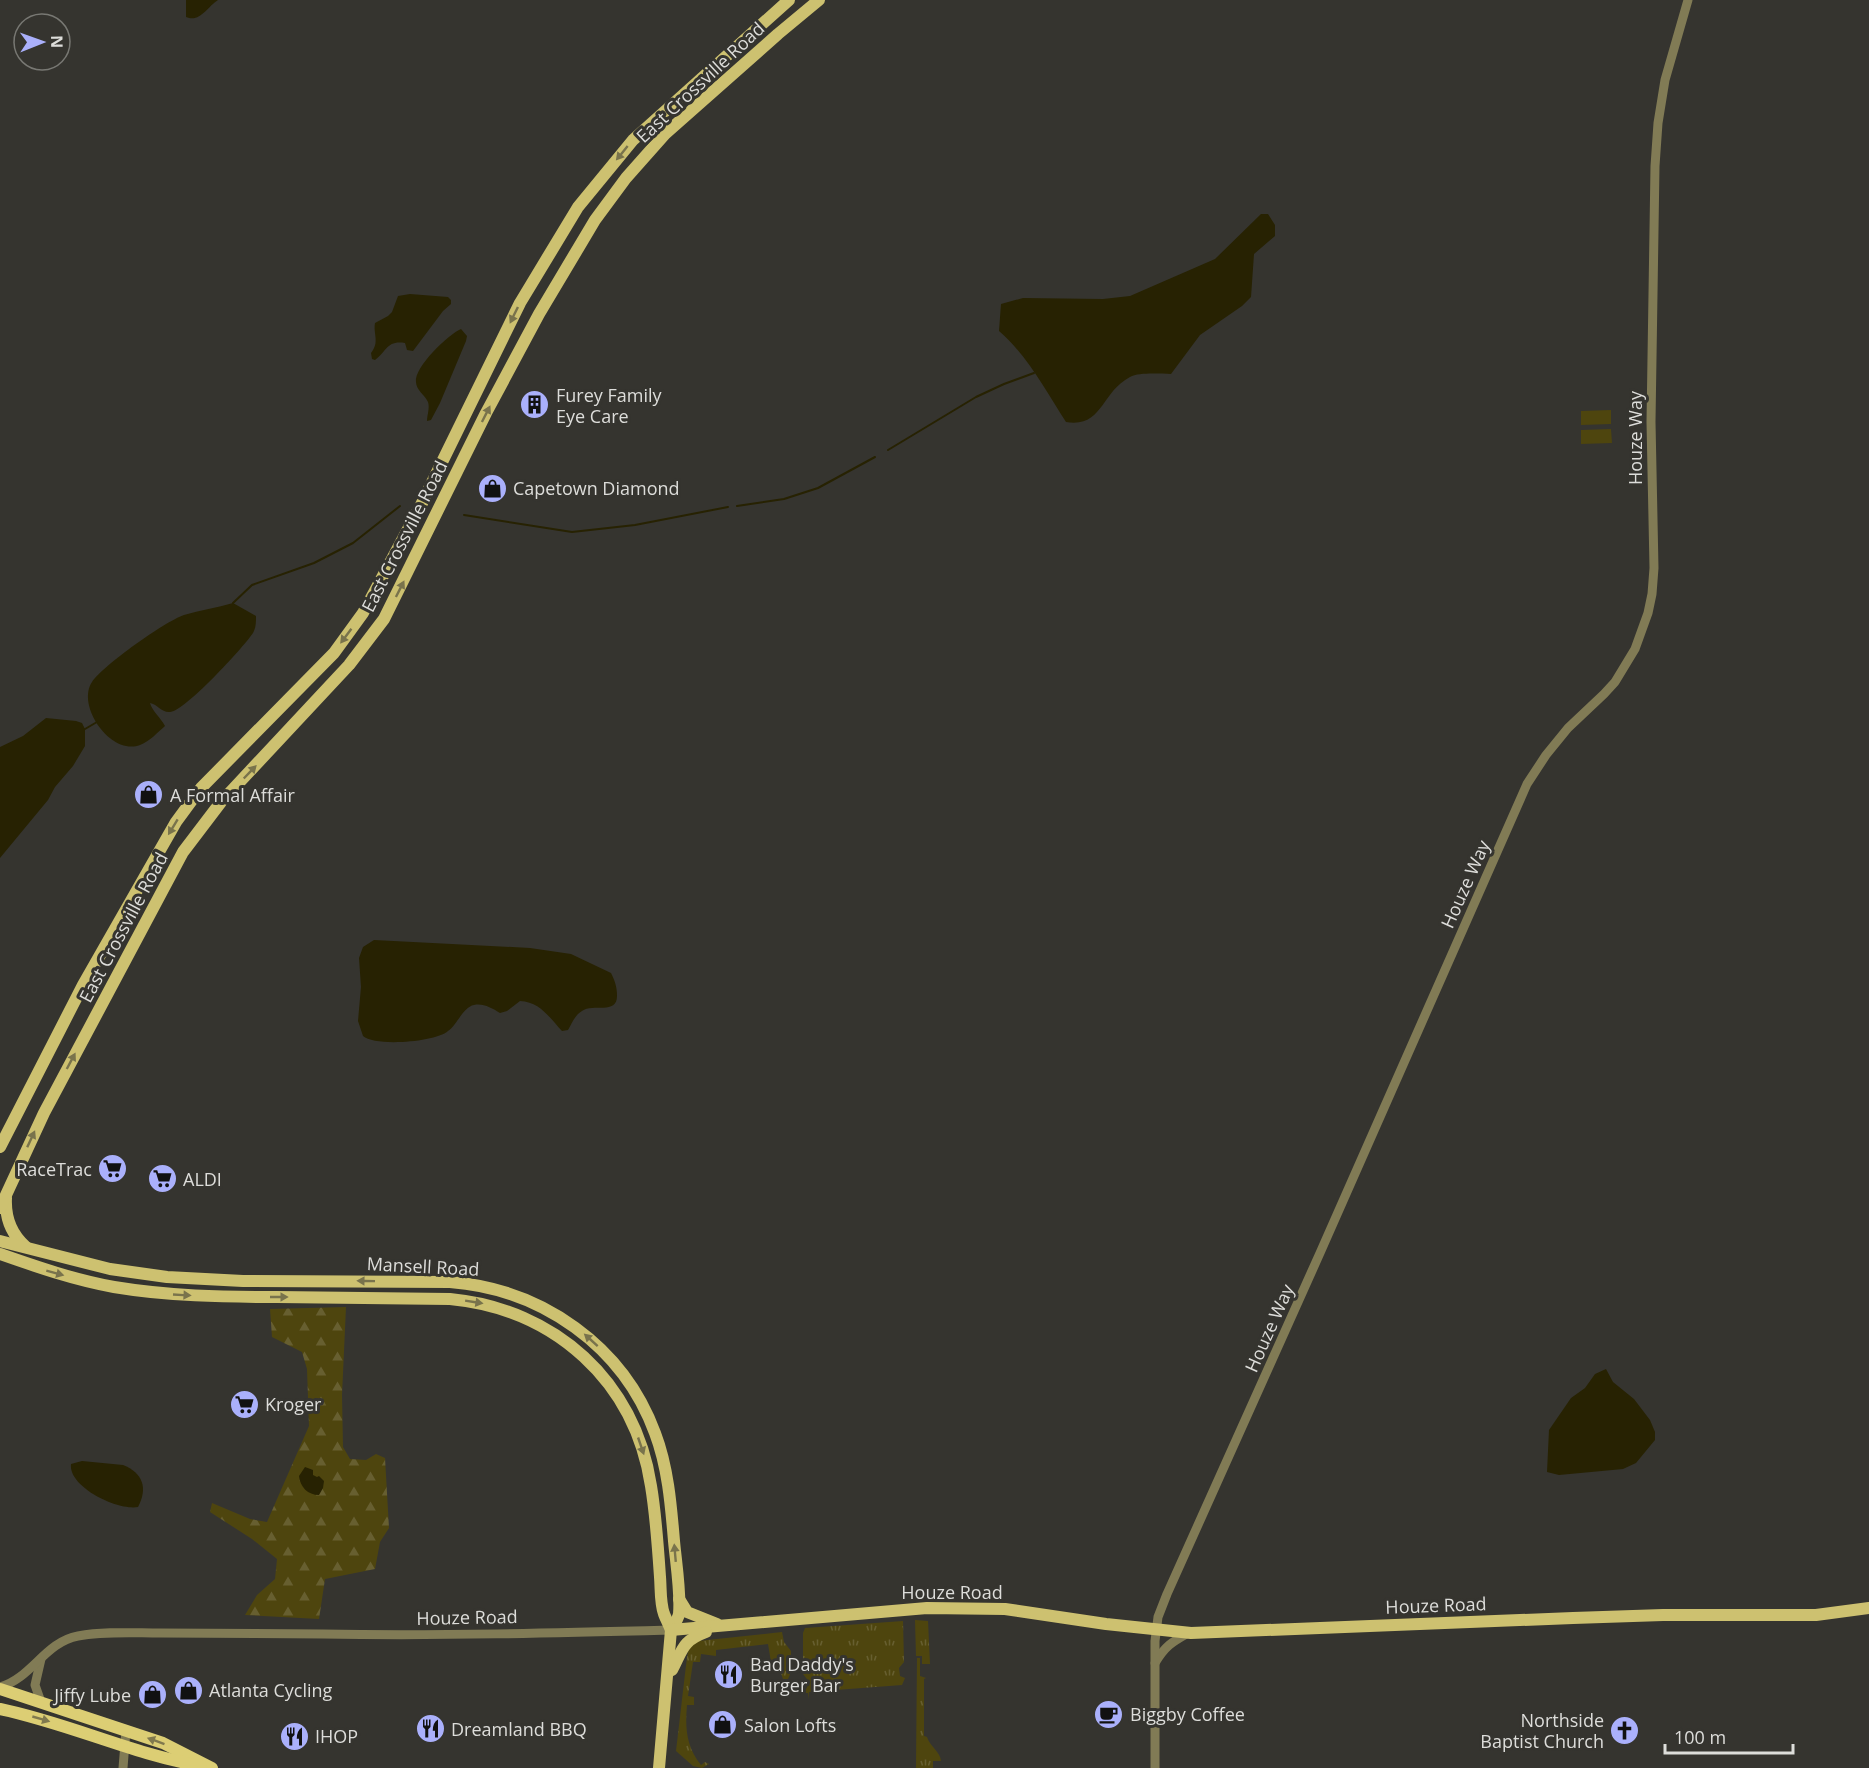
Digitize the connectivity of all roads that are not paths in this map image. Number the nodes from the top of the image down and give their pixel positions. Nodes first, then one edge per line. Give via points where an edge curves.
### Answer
1 (789, 0) edge
2 (819, 0) edge
3 (1688, 0) edge
4 (0, 1147) edge
5 (6, 1196) junction
6 (0, 1208) edge
7 (0, 1241) edge
8 (26, 1248) junction
9 (0, 1254) edge
10 (14, 1259) junction
11 (0, 1261) edge
12 (527, 1299) junction
13 (519, 1315) junction
14 (678, 1598) junction
15 (1869, 1608) edge
16 (721, 1626) junction
17 (671, 1630) junction
18 (1156, 1630) junction
19 (1189, 1633) junction
20 (41, 1659) junction
21 (1154, 1665) junction
22 (668, 1677) junction
23 (0, 1688) edge
24 (41, 1702) junction
25 (0, 1709) edge
26 (126, 1730) junction
27 (125, 1746) junction
28 (123, 1768) edge
29 (212, 1768) edge
30 (659, 1768) edge
31 (1155, 1768) edge

1 -> 4 main road, East Crossville Road via 633,140 578,207 520,303 363,613 333,653 201,788 176,822 83,985
5 -> 2 main road, East Crossville Road via 44,1113 183,852 221,802 349,665 384,619 486,413 595,220 665,134
3 - 18 street, Houze Way via 1665,80 1655,166 1651,422 1654,568 1642,632 1615,682 1568,728 1527,784 1167,1594
5 - 6 main road, East Crossville Road
5 - 8 main road via 11,1228
7 - 8 main road, Mansell Road
12 -> 8 main road, Mansell Road via 482,1285 450,1282 166,1277 111,1269
9 - 10 main road, Mansell Road
10 - 11 main road
10 -> 13 main road, Mansell Road via 81,1280 143,1292 450,1299 483,1303
12 - 13 main road
14 -> 12 main road, Mansell Road via 666,1471 640,1399 593,1341 555,1313
13 -> 17 main road, Mansell Road via 580,1352 628,1413 649,1472 663,1612
14 - 16 main road via 687,1612
14 - 17 main road, Mansell Road via 679,1616
15 - 19 main road, Houze Road via 1816,1615 1663,1615
16 - 17 main road, Houze Road
16 - 18 main road, Houze Road via 908,1608 966,1607
16 - 22 main road via 686,1642
17 - 20 street, Houze Road via 396,1636 105,1634 62,1641
17 - 22 main road, Mansell Road
18 - 19 main road, Houze Road
18 - 21 street, Houze Way
19 - 21 street via 1170,1643
20 - 23 street, Houze Road
20 - 24 street via 36,1685
21 - 31 street, Houze Way
22 - 30 main road, Mansell Road
23 - 24 highway
24 - 26 highway
25 -> 27 highway
26 - 27 street
29 -> 26 highway
27 - 28 street
27 - 29 highway via 159,1758

